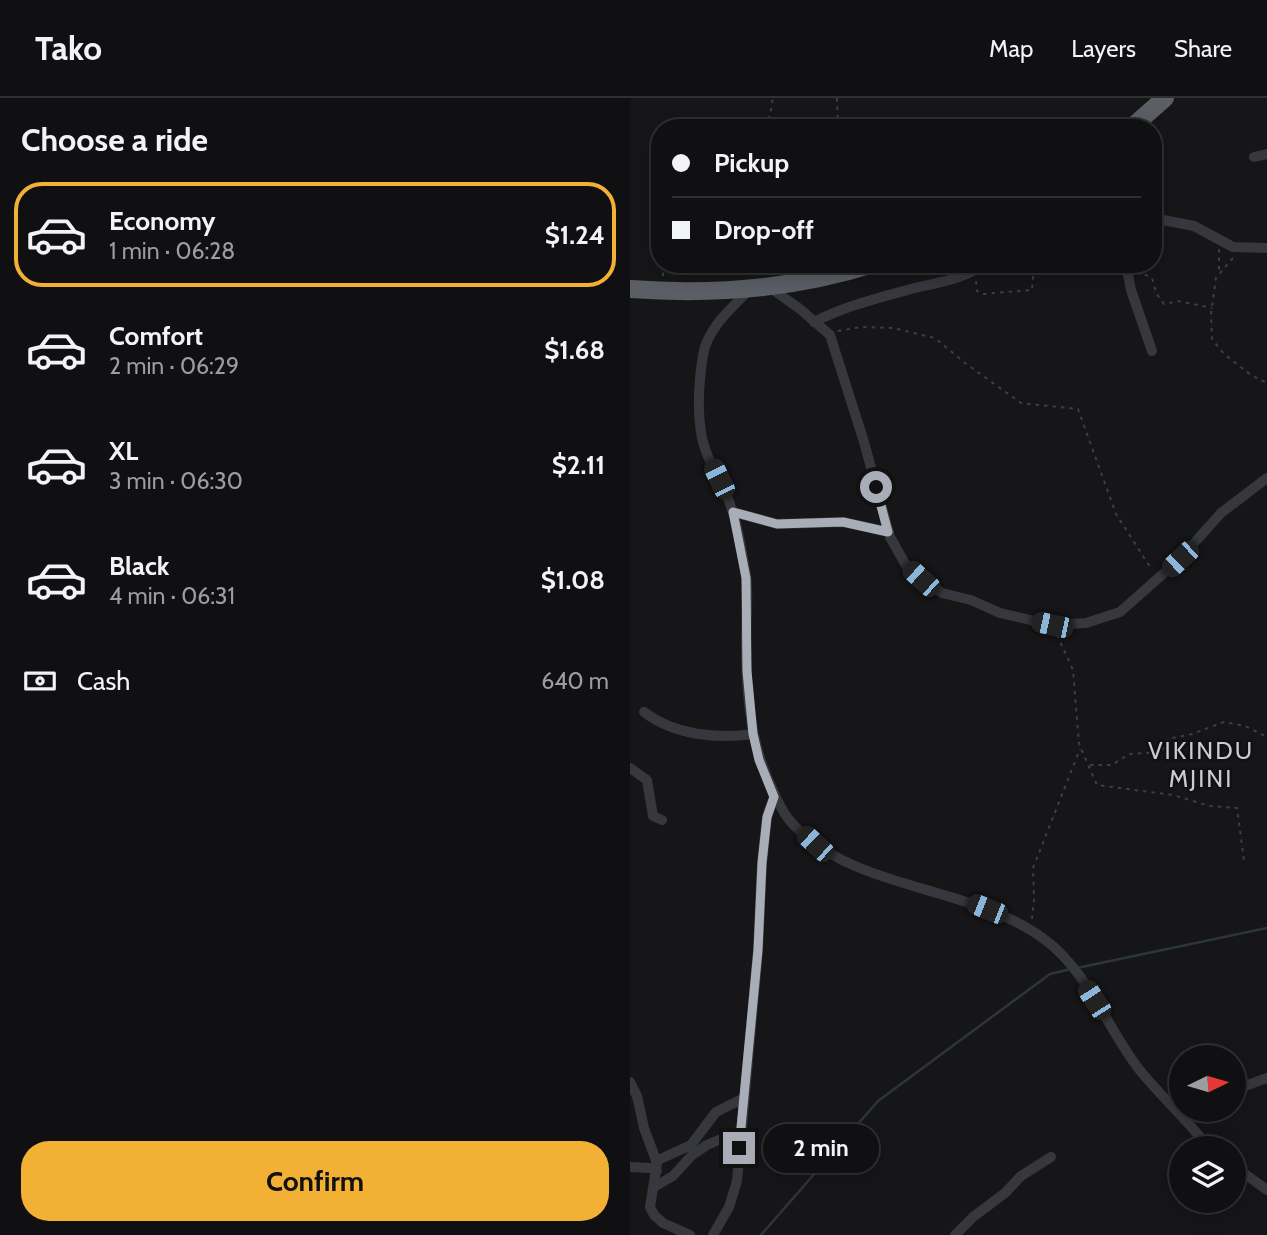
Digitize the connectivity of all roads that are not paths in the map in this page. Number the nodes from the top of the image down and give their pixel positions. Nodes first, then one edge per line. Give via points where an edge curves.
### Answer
1 (1165, 98) edge
2 (1141, 119) edge
3 (1267, 154) edge
4 (1254, 157) dead end
5 (1162, 220) edge
6 (1267, 248) edge
7 (840, 273) edge
8 (966, 273) edge
9 (1127, 273) edge
10 (769, 287) junction
11 (751, 288) junction
12 (630, 289) edge
13 (814, 322) junction
14 (1152, 351) dead end
15 (1267, 478) edge
16 (733, 512) junction
17 (888, 532) junction
18 (644, 712) dead end
19 (753, 734) junction
20 (630, 768) edge
21 (774, 797) junction
22 (662, 820) dead end
23 (1267, 1078) edge
24 (630, 1082) edge
25 (1246, 1086) edge
26 (1169, 1096) edge
27 (744, 1098) junction
28 (742, 1130) junction
29 (1051, 1157) dead end
30 (656, 1166) junction
31 (630, 1167) edge
32 (1246, 1175) edge
33 (654, 1187) junction
34 (1267, 1190) edge
35 (690, 1235) edge
36 (713, 1235) edge
37 (955, 1235) edge

1 - 2 highway
3 - 4 street
5 - 6 street via 1194,226 1238,248
7 - 10 highway
8 - 13 street via 865,301
9 - 14 street
10 - 11 highway
10 - 13 street
11 - 12 highway
11 - 16 street via 708,337 700,385 702,438
13 - 17 street via 830,335
15 - 17 street via 1221,513 1120,612 1086,622 1052,625 942,593 907,567
16 - 17 street via 777,524 843,522
16 - 19 street via 746,578
18 - 19 street via 674,729 725,737
19 - 21 street
20 - 22 street via 647,780 653,816
21 - 26 street via 789,820 838,858 902,883 964,899 1031,931 1065,957 1138,1068
21 - 27 street via 762,863
23 - 25 street
24 - 30 street
27 - 28 street
27 - 30 street via 716,1112 691,1145
28 - 33 street via 707,1145
28 - 36 street via 734,1194
29 - 37 street via 1021,1176
30 - 31 street
30 - 33 street
32 - 34 street
33 - 35 street via 650,1207 654,1215

